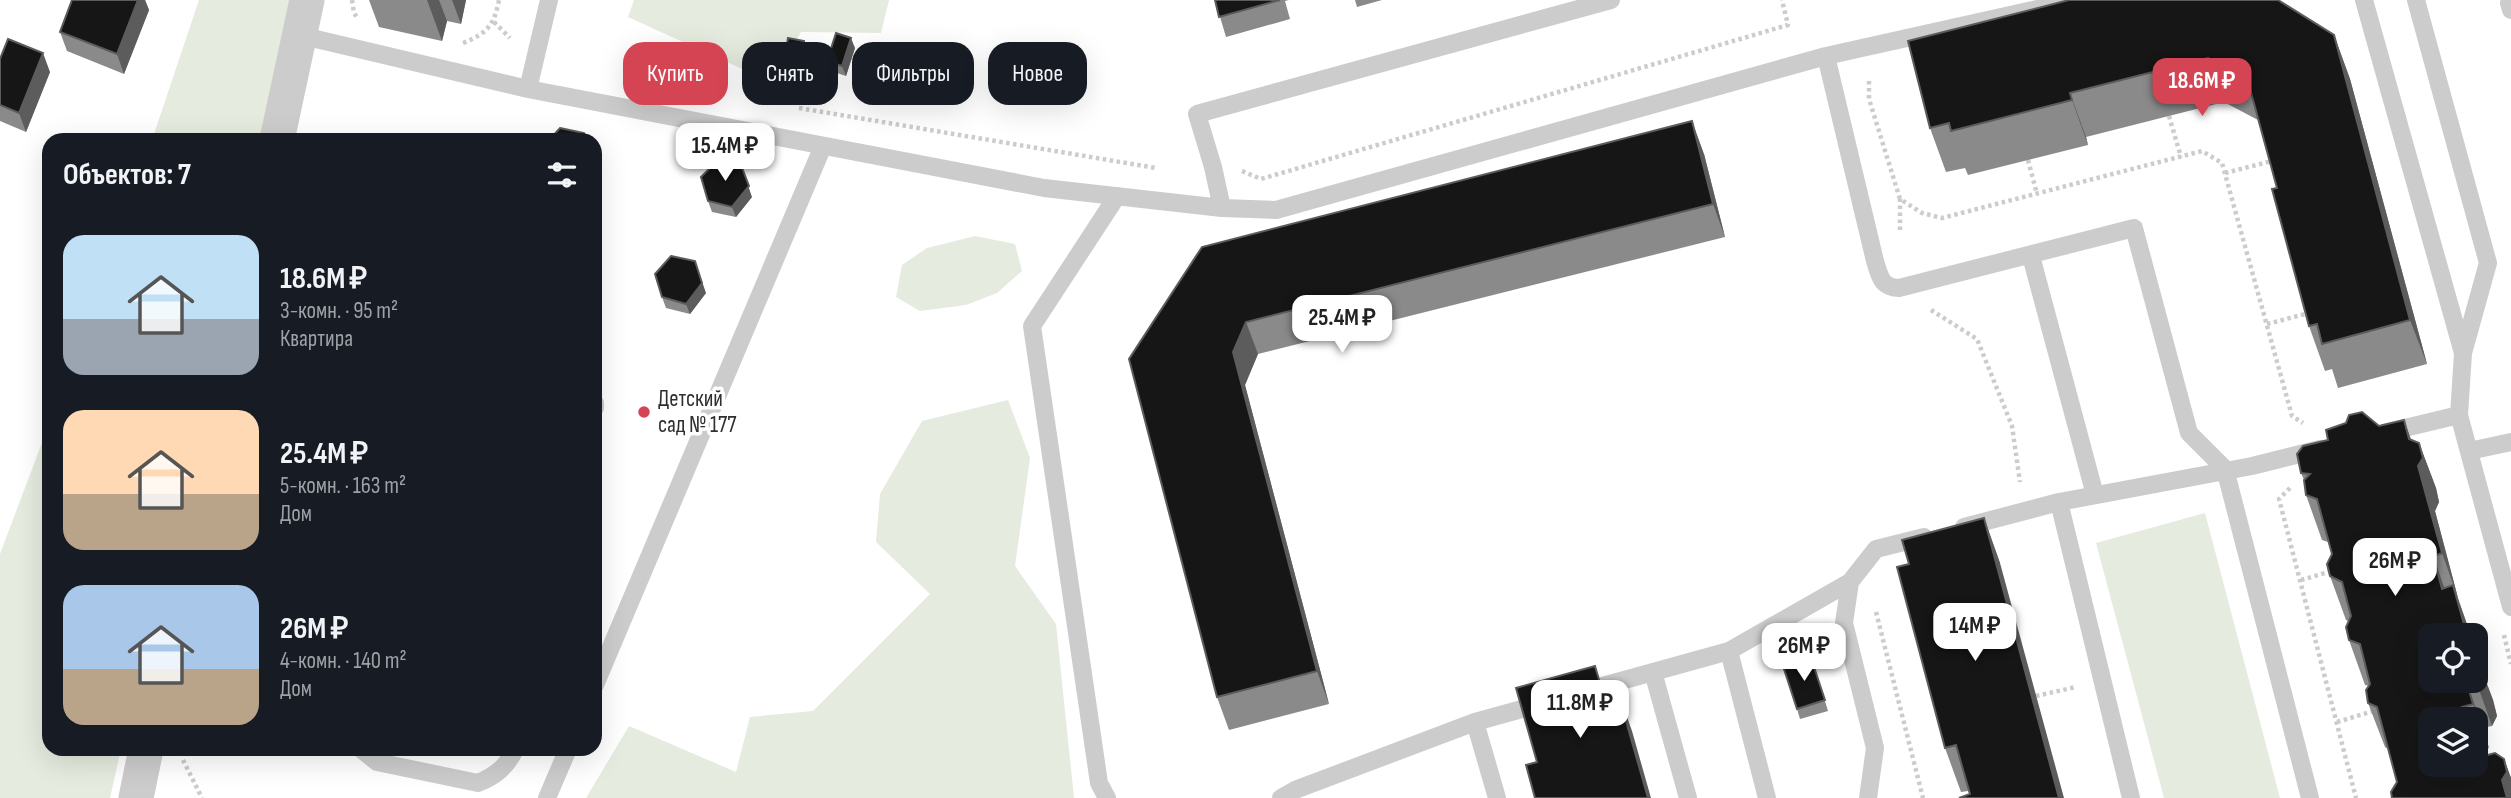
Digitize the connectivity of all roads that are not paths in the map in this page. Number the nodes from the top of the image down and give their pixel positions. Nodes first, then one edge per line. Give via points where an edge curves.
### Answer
1 (307, 0) edge
2 (549, 0) edge
3 (1611, 0) edge
4 (2078, 0) edge
5 (2364, 0) edge
6 (2416, 0) edge
7 (2511, 2) edge
8 (2511, 10) edge
9 (299, 35) junction
10 (1826, 56) junction
11 (528, 89) junction
12 (278, 133) edge
13 (823, 146) junction
14 (1117, 196) junction
15 (1222, 208) junction
16 (2031, 256) junction
17 (2463, 353) junction
18 (2459, 415) junction
19 (2366, 437) edge
20 (2511, 442) edge
21 (2342, 443) edge
22 (2469, 452) junction
23 (2225, 469) junction
24 (2095, 495) junction
25 (2059, 502) junction
26 (1850, 582) junction
27 (2511, 607) edge
28 (1728, 651) junction
29 (602, 668) edge
30 (1653, 672) junction
31 (1475, 722) junction
32 (145, 756) edge
33 (370, 756) edge
34 (510, 756) edge
35 (565, 756) edge
36 (1291, 795) edge
37 (136, 798) edge
38 (547, 798) edge
39 (1107, 798) edge
40 (1497, 798) edge
41 (1688, 798) edge
42 (1767, 798) edge
43 (1868, 798) edge
44 (2131, 798) edge
45 (2310, 798) edge

1 - 9 street
2 - 11 lane
3 - 15 lane via 1197,114
4 - 10 lane
5 - 17 lane
6 - 17 lane via 2488,263
7 - 8 lane
9 - 11 lane
9 - 12 street
10 - 15 lane via 1276,210
10 - 16 lane via 1885,286 1899,288
11 - 13 lane
13 - 14 lane via 1044,188
13 - 29 lane
14 - 15 lane
14 - 39 lane via 1032,326 1099,783
16 - 23 lane via 2134,228 2189,433
16 - 24 lane
17 - 18 lane
18 - 19 lane
18 - 22 lane
20 - 22 lane
21 - 23 lane
22 - 27 lane
23 - 24 lane
23 - 45 lane
24 - 25 lane
25 - 26 lane via 1876,549
25 - 44 lane
26 - 28 lane
26 - 43 lane via 1844,623 1875,748
28 - 30 lane
28 - 42 lane
30 - 31 lane
30 - 41 lane
31 - 36 lane
31 - 40 lane
32 - 37 street
33 - 34 lane via 377,762 478,783 503,769
35 - 38 lane

